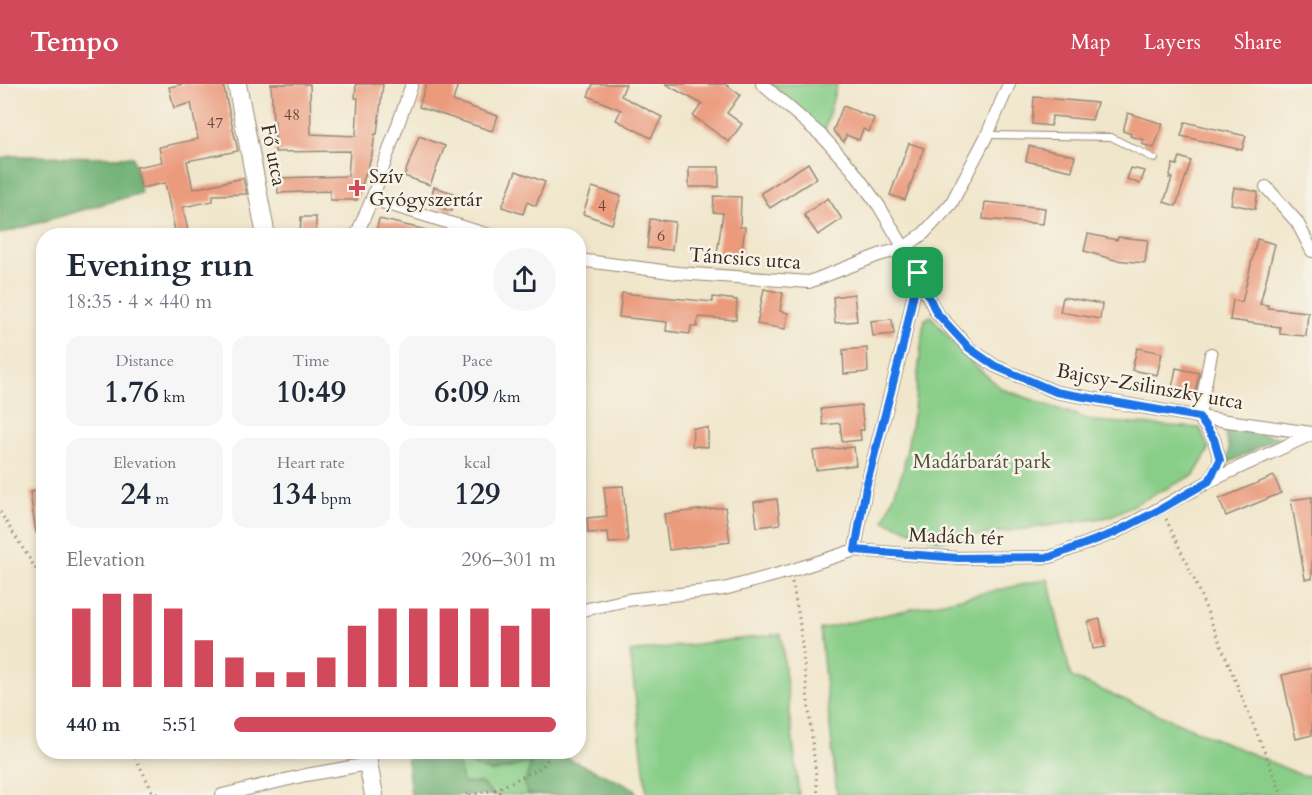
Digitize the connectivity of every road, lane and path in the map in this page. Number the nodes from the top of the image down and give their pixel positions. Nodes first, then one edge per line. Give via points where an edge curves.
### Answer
1 (237, 84) edge
2 (412, 84) edge
3 (762, 84) edge
4 (1009, 84) edge
5 (987, 135) junction
6 (1155, 159) dead end
7 (1266, 187) dead end
8 (372, 199) junction
9 (264, 228) edge
10 (359, 228) edge
11 (466, 228) edge
12 (904, 248) junction
13 (1312, 251) edge
14 (586, 261) edge
15 (918, 273) junction
16 (1211, 354) dead end
17 (1199, 417) junction
18 (1312, 434) edge
19 (1209, 481) junction
20 (1161, 509) junction
21 (0, 512) edge
22 (855, 550) junction
23 (36, 569) edge
24 (790, 571) junction
25 (586, 609) edge
26 (136, 759) edge
27 (363, 759) edge
28 (367, 759) edge
29 (548, 759) edge
30 (495, 790) junction
31 (469, 794) edge
32 (159, 795) edge
33 (222, 795) edge
34 (374, 795) edge
35 (503, 795) edge
36 (818, 795) edge
37 (1282, 795) edge

1 - 9 main road, Fő utca
2 - 8 street
3 - 12 street, Bajcsy-Zsilinszky utca via 823,137 852,169
4 - 5 street
5 - 6 lane via 1111,137
5 - 12 street via 951,204
7 - 13 street via 1297,222
8 - 10 street
8 - 11 street
12 - 14 street, Táncsics utca via 809,282 678,273
12 - 15 street, Bajcsy-Zsilinszky utca
15 - 17 street, Bajcsy-Zsilinszky utca via 936,312 969,348 995,366 1056,392
15 - 22 street via 866,487
16 - 17 street
17 - 18 street, Bajcsy-Zsilinszky utca
17 - 19 street via 1214,439 1220,460
18 - 19 street, Madách tér
19 - 20 street, Madách tér
20 - 22 street, Madách tér via 1114,533 1050,557 958,558
20 - 37 path
21 - 23 path
22 - 24 street
24 - 25 street via 724,589 627,600
24 - 36 path
26 - 32 path via 152,791
27 - 33 street
28 - 34 main road
29 - 30 path via 542,767
30 - 31 path
30 - 35 path

